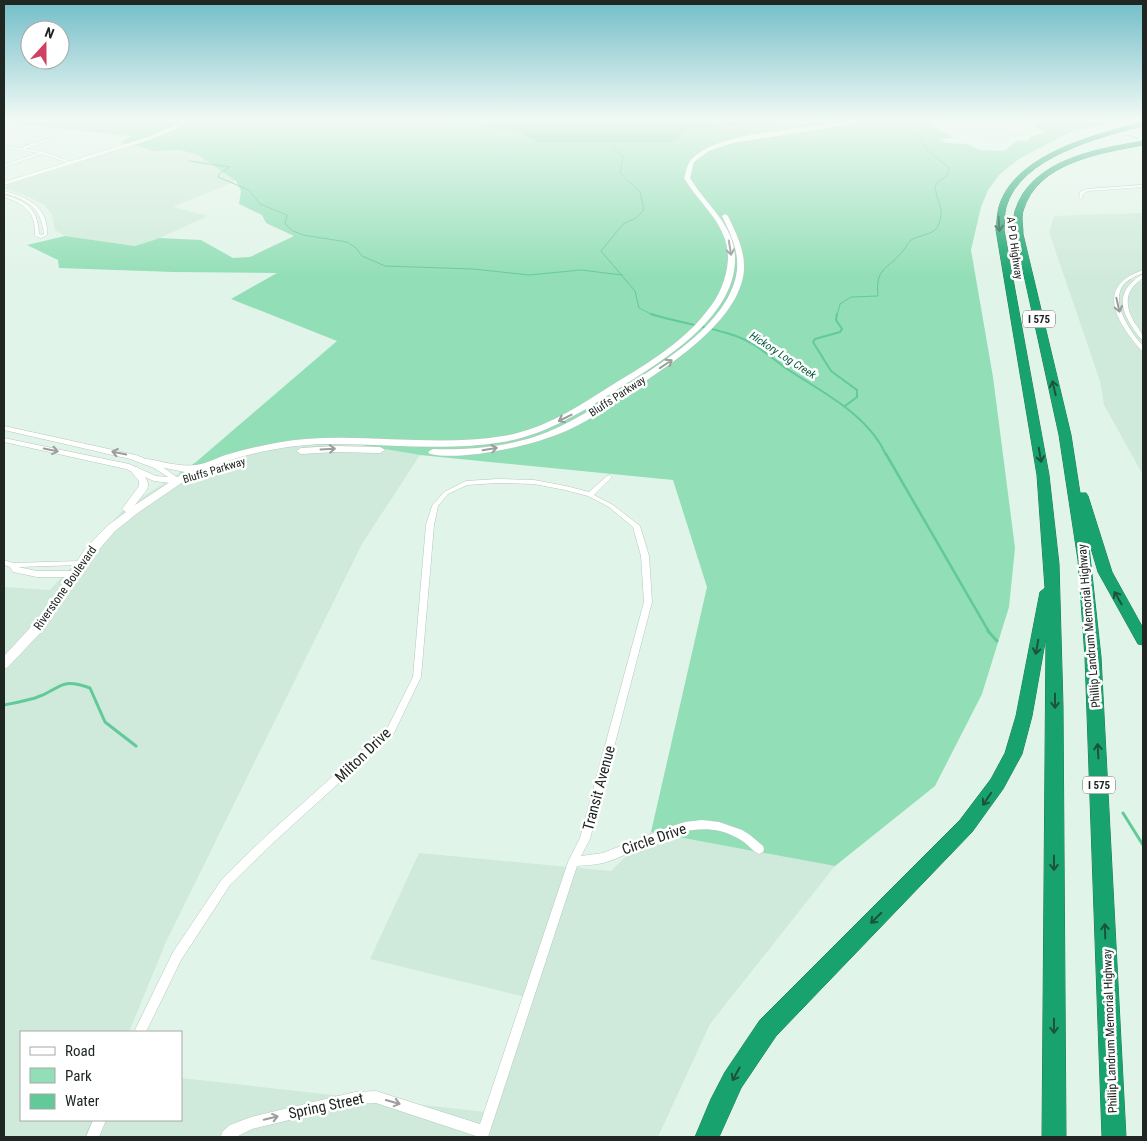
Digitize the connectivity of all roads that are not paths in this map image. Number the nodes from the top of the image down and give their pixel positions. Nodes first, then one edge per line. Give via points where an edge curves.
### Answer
1 (36, 172) edge
2 (687, 172) edge
3 (695, 172) edge
4 (1028, 172) edge
5 (1050, 172) edge
6 (4, 183) edge
7 (1143, 186) edge
8 (4, 194) edge
9 (706, 198) junction
10 (1081, 198) dead end
11 (1143, 271) edge
12 (1143, 276) edge
13 (1143, 338) edge
14 (1143, 349) edge
15 (621, 383) junction
16 (631, 387) junction
17 (4, 428) edge
18 (1065, 435) junction
19 (4, 440) edge
20 (379, 446) junction
21 (148, 462) junction
22 (209, 464) junction
23 (134, 469) junction
24 (609, 477) dead end
25 (178, 481) junction
26 (548, 485) joint
27 (590, 496) junction
28 (116, 522) junction
29 (4, 562) edge
30 (80, 563) junction
31 (1052, 564) junction
32 (13, 565) junction
33 (73, 574) junction
34 (1143, 640) edge
35 (4, 664) edge
36 (759, 849) dead end
37 (573, 862) junction
38 (140, 1031) edge
39 (100, 1121) edge
40 (483, 1135) edge
41 (92, 1137) edge
42 (227, 1137) edge
43 (706, 1137) edge
44 (1054, 1137) edge
45 (1114, 1137) edge

1 - 6 street
2 - 9 main road, Bluffs Parkway via 691,185
3 - 9 main road, Bluffs Parkway
4 -> 31 highway, A P D Highway / I 575 via 1002,201 999,214 1043,476
18 -> 5 highway, Phillip Landrum Memorial Highway / I 575 via 1019,234 1019,209 1030,188
7 - 10 street via 1087,190 1081,193
8 - 8 street via 33,211 38,220 37,235 46,234 44,218 38,209 24,199
9 -> 15 main road, Bluffs Parkway via 730,243 732,261 720,298 707,318 688,336 657,361
16 -> 9 main road, Bluffs Parkway via 699,338 718,320 732,297 741,262 737,236 723,213
11 -> 14 street via 1125,279 1116,296 1121,318
12 - 13 street via 1130,284 1124,298 1130,320
15 - 16 main road
15 -> 20 main road, Bluffs Parkway via 568,418 508,438 476,443
20 -> 16 main road, Bluffs Parkway via 453,453 516,444 571,426
21 -> 17 street
34 -> 18 highway via 1105,572
45 -> 18 highway, Phillip Landrum Memorial Highway / I 575 via 1093,657 1085,560
19 -> 23 street
20 - 22 main road, Bluffs Parkway via 340,441 279,446
25 -> 20 main road, Bluffs Parkway via 272,454
21 - 22 main road via 181,470
21 - 25 street
22 - 25 main road, Bluffs Parkway
23 - 25 street via 154,478
23 - 28 main road via 144,481 144,486
24 - 27 street
25 - 28 main road, Riverstone Boulevard
26 - 27 street, Transit Avenue
26 - 38 street, Milton Drive via 497,481 466,483 446,493 435,506 430,525 417,677 391,730 226,882 176,956
27 - 37 street, Transit Avenue via 612,506 636,526 645,556 648,602 585,839
28 - 30 main road, Riverstone Boulevard
29 - 32 street
30 - 32 street
30 - 33 main road, Riverstone Boulevard
31 -> 43 highway via 1024,716 1013,754 998,784 966,826 768,1028 737,1072
31 -> 44 highway, I 575 via 1055,706
32 - 33 street via 16,570 30,573
33 - 35 main road, Riverstone Boulevard via 48,614
36 - 37 street, Circle Drive via 739,833 715,825 686,826 603,858
37 - 40 street, Transit Avenue
39 - 41 street
42 -> 40 street, Spring Street via 234,1130 251,1123 366,1097 392,1101

